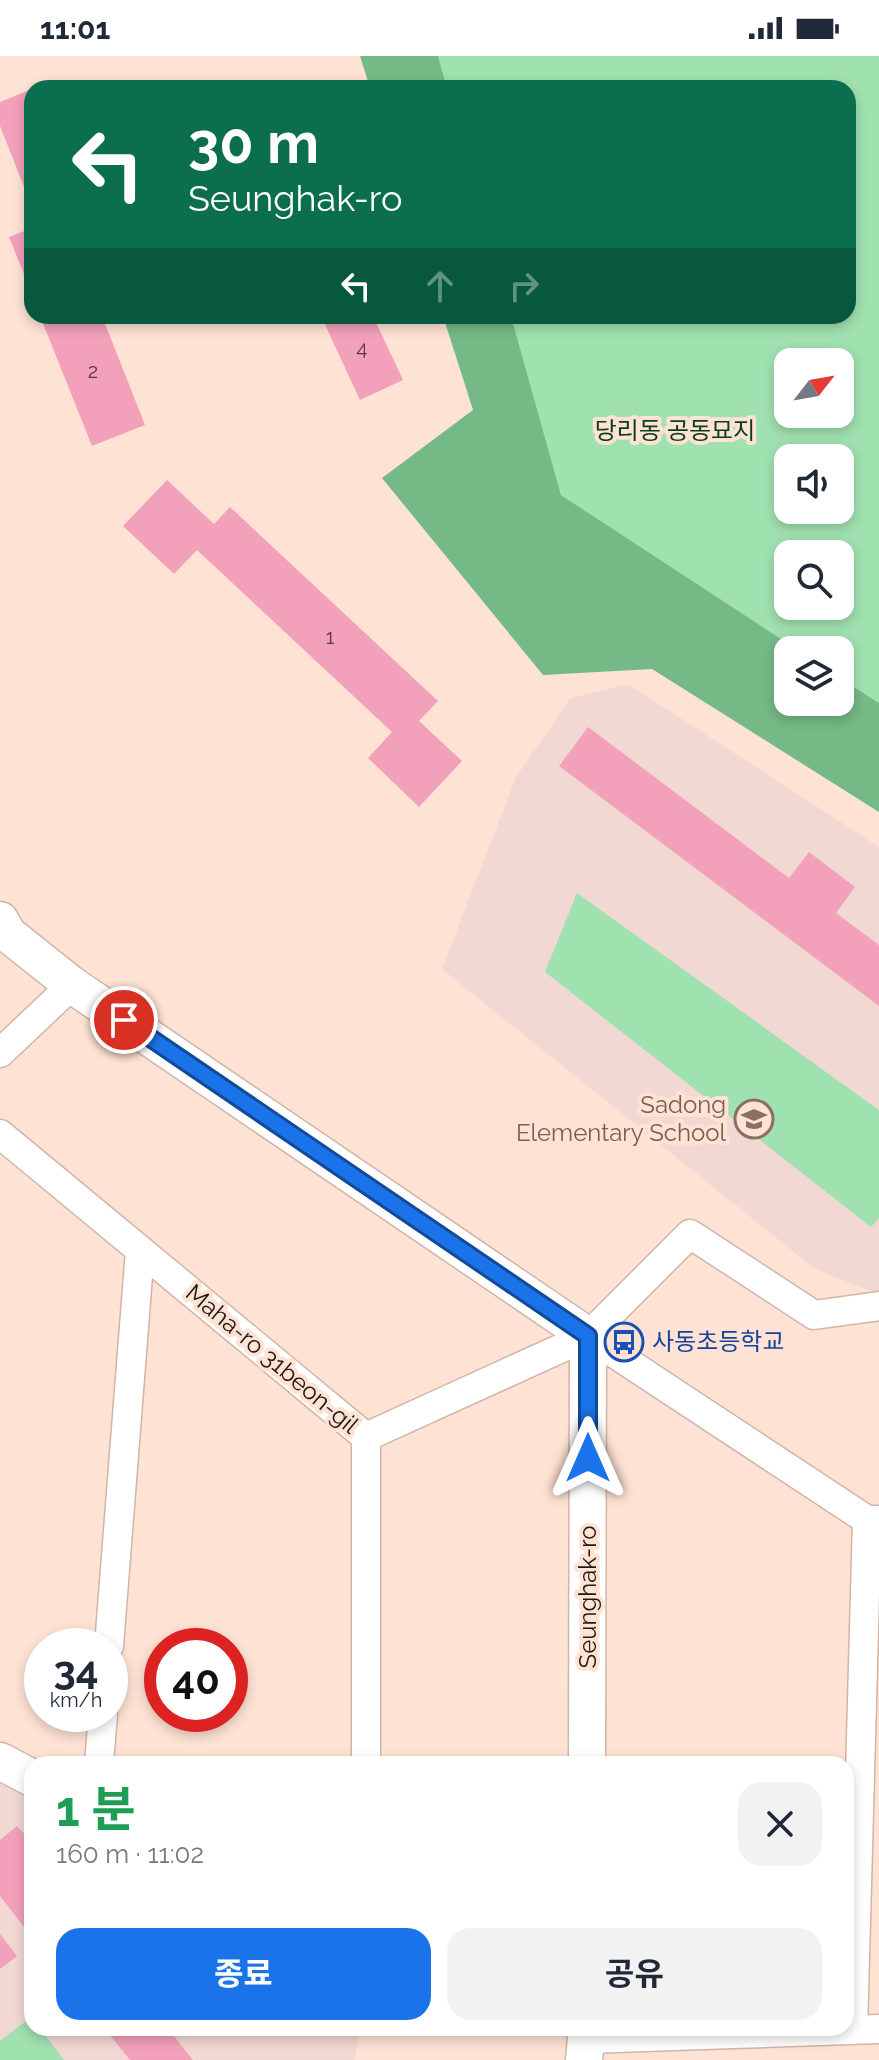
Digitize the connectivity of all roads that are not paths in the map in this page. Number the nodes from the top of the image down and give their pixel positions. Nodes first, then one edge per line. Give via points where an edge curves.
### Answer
1 (0, 920) edge
2 (72, 985) junction
3 (0, 1053) edge
4 (0, 1134) edge
5 (140, 1250) junction
6 (879, 1306) edge
7 (588, 1336) junction
8 (366, 1437) junction
9 (873, 1520) edge
10 (110, 1628) edge
11 (102, 1732) edge
12 (100, 1756) edge
13 (366, 1756) edge
14 (587, 1756) edge
15 (0, 1761) edge
16 (24, 1774) edge
17 (866, 2029) edge
18 (666, 2036) edge
19 (581, 2039) edge

1 - 2 street via 8,934
2 - 3 street
2 - 7 street
4 - 5 street, Maha-ro 31beon-gil
5 - 8 street, Maha-ro 31beon-gil
5 - 10 street
6 - 7 street via 814,1315 690,1234
7 - 8 street
7 - 9 street
7 - 14 street, Seunghak-ro
8 - 13 street, Maha-ro 31beon-gil
9 - 17 street
11 - 12 street
15 - 16 street
18 - 19 street

